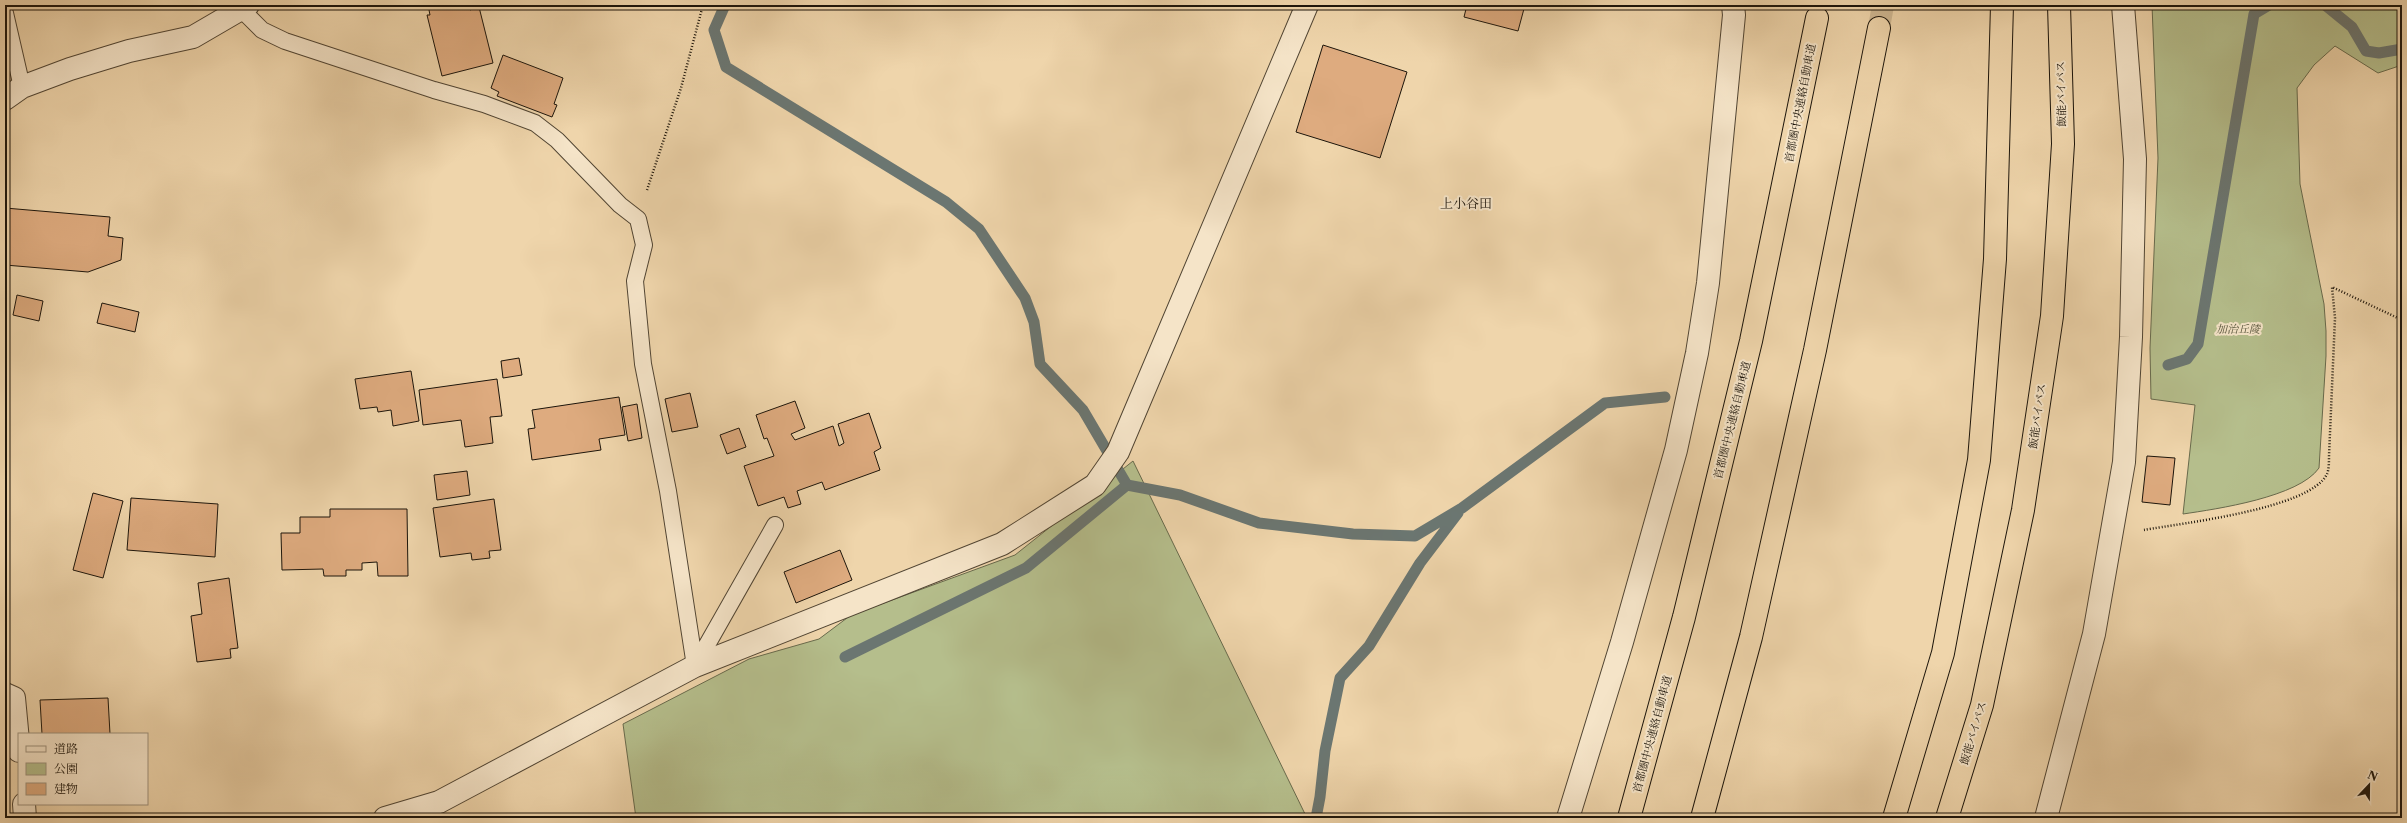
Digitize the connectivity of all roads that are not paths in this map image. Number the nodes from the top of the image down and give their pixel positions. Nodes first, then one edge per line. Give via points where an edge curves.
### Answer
1 (1307, 5) edge
2 (1733, 5) edge
3 (2002, 5) edge
4 (2059, 5) edge
5 (2123, 5) edge
6 (245, 8) edge
7 (5, 13) edge
8 (1817, 18) dead end
9 (1879, 28) tunnel mouth
10 (14, 93) edge
11 (775, 525) dead end
12 (696, 666) junction
13 (5, 694) edge
14 (18, 741) edge
15 (24, 805) edge
16 (441, 810) edge
17 (25, 818) edge
18 (385, 818) edge
19 (1568, 818) edge
20 (1630, 818) edge
21 (1702, 818) edge
22 (1894, 818) edge
23 (1947, 818) edge
24 (2046, 818) edge

1 - 12 street via 1118,452 1095,485 1002,544
2 - 19 street via 1708,282 1697,353 1676,450 1622,642
3 - 22 highway via 1995,259 1979,460 1943,653
4 - 23 highway, 飯能バイパス via 2063,144 2052,316 2023,510 1982,705
5 - 24 street via 2135,159 2131,341 2124,462 2094,634
6 - 10 street via 193,37 129,52
6 - 12 lane via 262,30 285,41 484,104 535,123 557,140 638,219 644,245 635,280 644,364 668,491
7 - 10 lane
8 - 20 highway, 首都圏中央連絡自動車道 via 1752,341 1684,617
9 - 21 highway via 1814,358 1751,637
11 - 12 lane
12 - 16 street
13 - 14 street via 14,698
15 - 17 street
16 - 18 street

